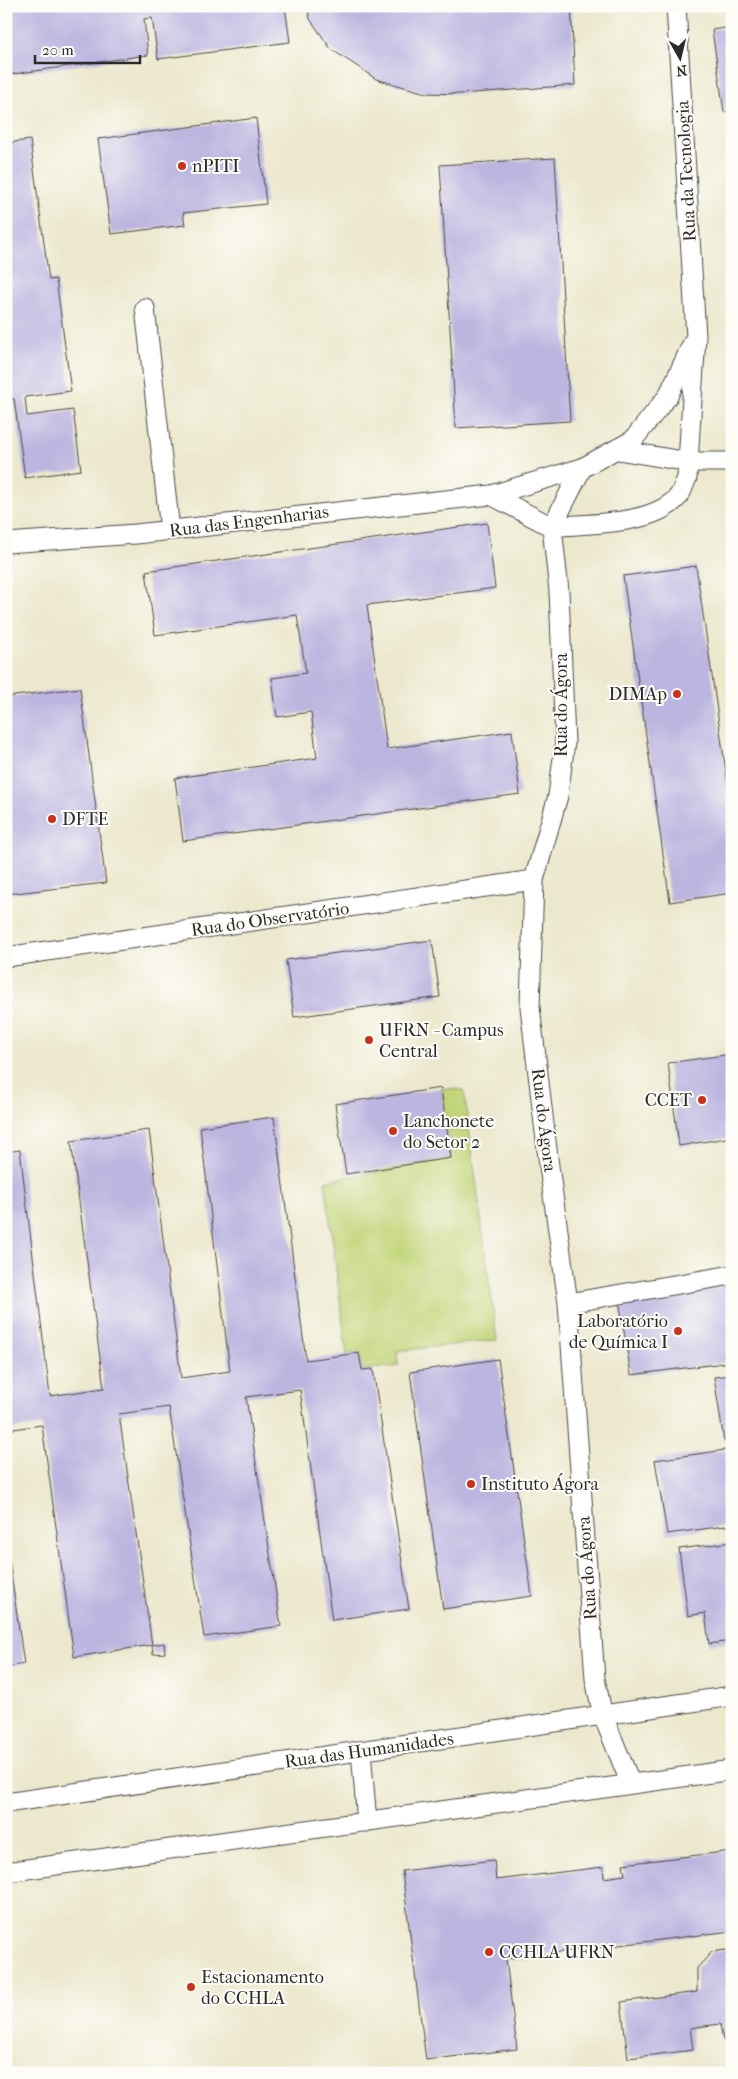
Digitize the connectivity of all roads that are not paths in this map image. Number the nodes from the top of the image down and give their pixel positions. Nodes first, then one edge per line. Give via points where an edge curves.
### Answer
1 (676, 6) edge
2 (145, 308) dead end
3 (696, 336) junction
4 (618, 450) junction
5 (689, 462) junction
6 (732, 462) edge
7 (582, 468) junction
8 (491, 495) junction
9 (552, 527) junction
10 (170, 530) junction
11 (6, 543) edge
12 (534, 880) junction
13 (6, 957) edge
14 (732, 1275) edge
15 (568, 1302) junction
16 (732, 1696) edge
17 (603, 1716) junction
18 (361, 1750) junction
19 (732, 1770) edge
20 (631, 1784) junction
21 (6, 1803) edge
22 (366, 1822) junction
23 (6, 1872) edge

1 - 3 lane, Rua da Tecnologia
2 - 10 lane
3 - 4 lane, Rua da Tecnologia via 668,396 633,440
3 - 5 lane, Rua da Tecnologia
4 - 5 lane
4 - 7 lane, Rua da Tecnologia
5 - 6 lane
5 - 9 lane, Rua da Tecnologia via 687,478 678,497 665,509 637,518
7 - 8 lane, Rua das Engenharias
7 - 9 lane
8 - 9 lane
8 - 10 lane, Rua das Engenharias
9 - 12 lane, Rua do Ágora via 559,591 565,742 558,796
10 - 11 lane, Rua das Engenharias
12 - 13 lane, Rua do Observatório
12 - 15 lane, Rua do Ágora via 530,1007
14 - 15 lane
15 - 17 lane, Rua do Ágora via 595,1679
16 - 17 lane, Rua das Humanidades
17 - 18 lane, Rua das Humanidades
17 - 20 lane, Rua do Ágora
18 - 21 lane, Rua das Humanidades
18 - 22 lane
19 - 20 lane
20 - 22 lane
22 - 23 lane

